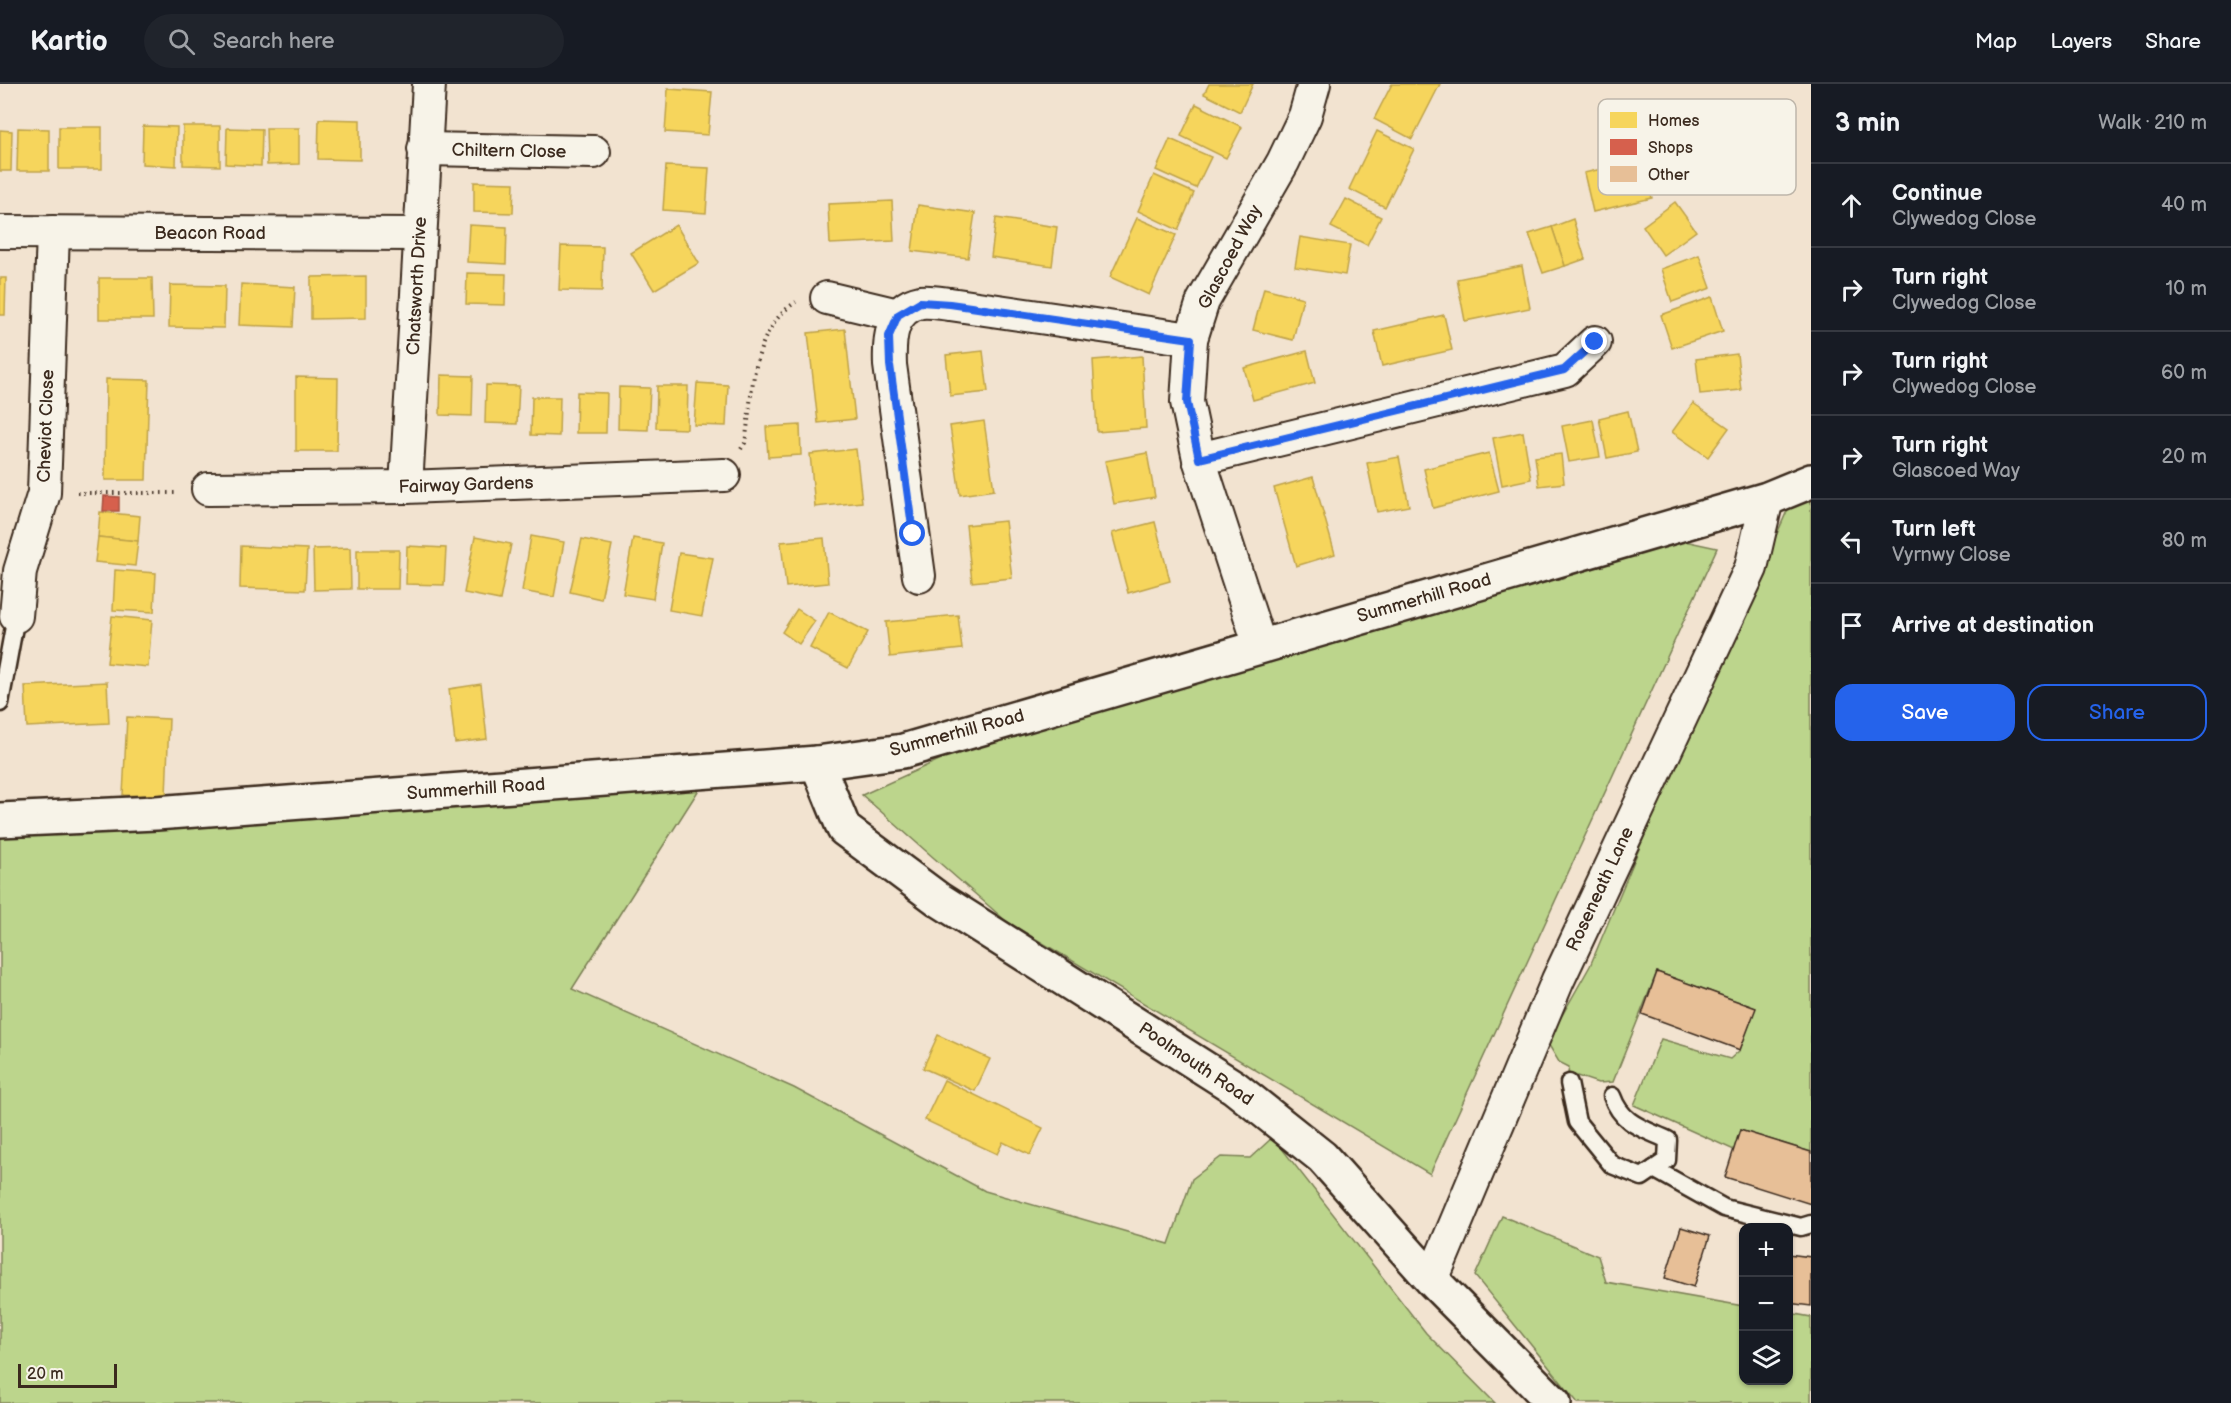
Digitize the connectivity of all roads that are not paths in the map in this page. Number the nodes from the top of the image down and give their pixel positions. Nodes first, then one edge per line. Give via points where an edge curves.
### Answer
1 (429, 84) edge
2 (1314, 84) edge
3 (424, 149) junction
4 (594, 152) dead end
5 (0, 232) edge
6 (53, 232) junction
7 (420, 234) junction
8 (827, 298) road end
9 (898, 315) junction
10 (1191, 339) junction
11 (1595, 342) dead end
12 (1199, 459) junction
13 (724, 475) road end
14 (1811, 481) edge
15 (406, 488) junction
16 (208, 489) road end
17 (1767, 499) junction
18 (919, 576) dead end
19 (16, 616) joint
20 (1260, 646) junction
21 (0, 703) edge
22 (818, 763) junction
23 (0, 820) edge
24 (1569, 1083) dead end
25 (1612, 1096) dead end
26 (1654, 1169) junction
27 (1811, 1224) edge
28 (1432, 1280) junction
29 (1554, 1403) edge

1 - 3 street, Chatsworth Drive
2 - 10 street, Glascoed Way via 1305,116 1283,162 1203,301
3 - 4 street, Chiltern Close
3 - 7 street, Chatsworth Drive
5 - 6 street, Beacon Road
6 - 7 street, Beacon Road
6 - 19 street, Cheviot Close via 44,493 20,571
7 - 15 street, Chatsworth Drive
8 - 9 street
9 - 10 street via 920,302 950,304
9 - 18 street via 889,336 890,365
10 - 12 street, Glascoed Way via 1187,402
11 - 12 street via 1564,370
12 - 20 street, Glascoed Way
13 - 15 street, Fairway Gardens
14 - 17 street, Summerhill Road
15 - 16 street, Fairway Gardens
17 - 20 street, Summerhill Road
17 - 28 street, Roseneath Lane via 1751,568 1558,980
19 - 21 lane
20 - 22 street, Summerhill Road via 903,751
22 - 23 street, Summerhill Road via 156,813
22 - 28 street, Poolmouth Road via 844,829 938,899 1234,1087 1322,1157
24 - 26 lane via 1577,1122 1612,1165 1642,1177
25 - 26 lane via 1617,1112 1629,1122 1668,1140 1666,1160
26 - 27 lane via 1724,1208 1801,1227
28 - 29 street, Poolmouth Road

